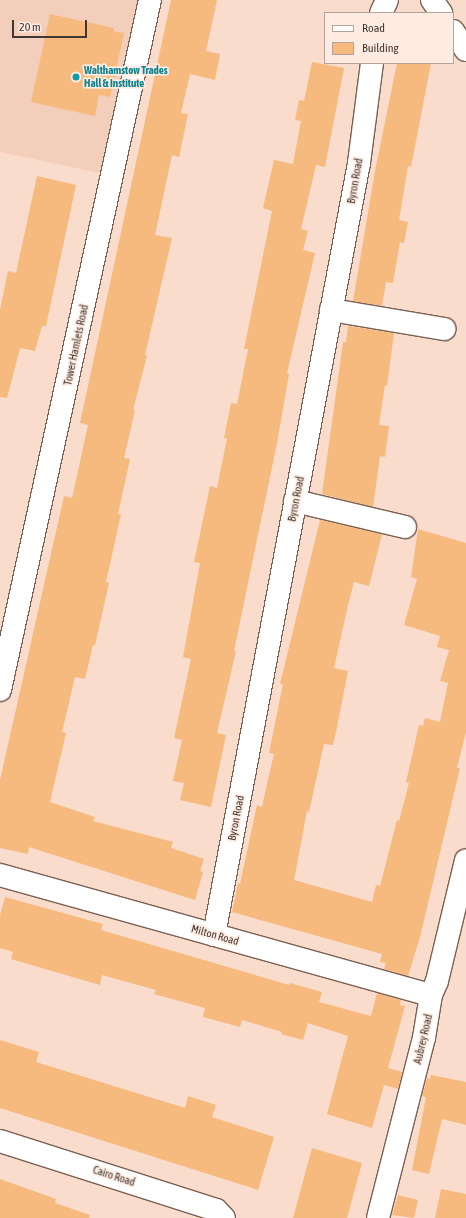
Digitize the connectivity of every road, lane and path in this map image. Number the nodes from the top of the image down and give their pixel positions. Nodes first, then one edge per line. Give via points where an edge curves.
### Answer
1 (387, 0) edge
2 (432, 0) edge
3 (149, 8) edge
4 (381, 12) edge
5 (440, 12) edge
6 (454, 32) edge
7 (466, 50) edge
8 (372, 64) edge
9 (331, 310) junction
10 (444, 329) dead end
11 (295, 501) junction
12 (405, 527) dead end
13 (0, 690) edge
14 (466, 860) edge
15 (0, 875) edge
16 (214, 935) junction
17 (430, 995) junction
18 (0, 1142) edge
19 (224, 1218) edge
20 (378, 1218) edge

1 - 4 street
2 - 5 street
3 - 13 street, Tower Hamlets Road
6 - 7 street
8 - 9 street, Byron Road via 359,162
9 - 10 street
9 - 11 street, Byron Road
11 - 12 street
11 - 16 street, Byron Road
14 - 17 street, Aubrey Road via 437,981
15 - 16 street, Milton Road
16 - 17 street, Milton Road
17 - 20 street, Aubrey Road via 424,1038
18 - 19 street, Cairo Road via 216,1210

